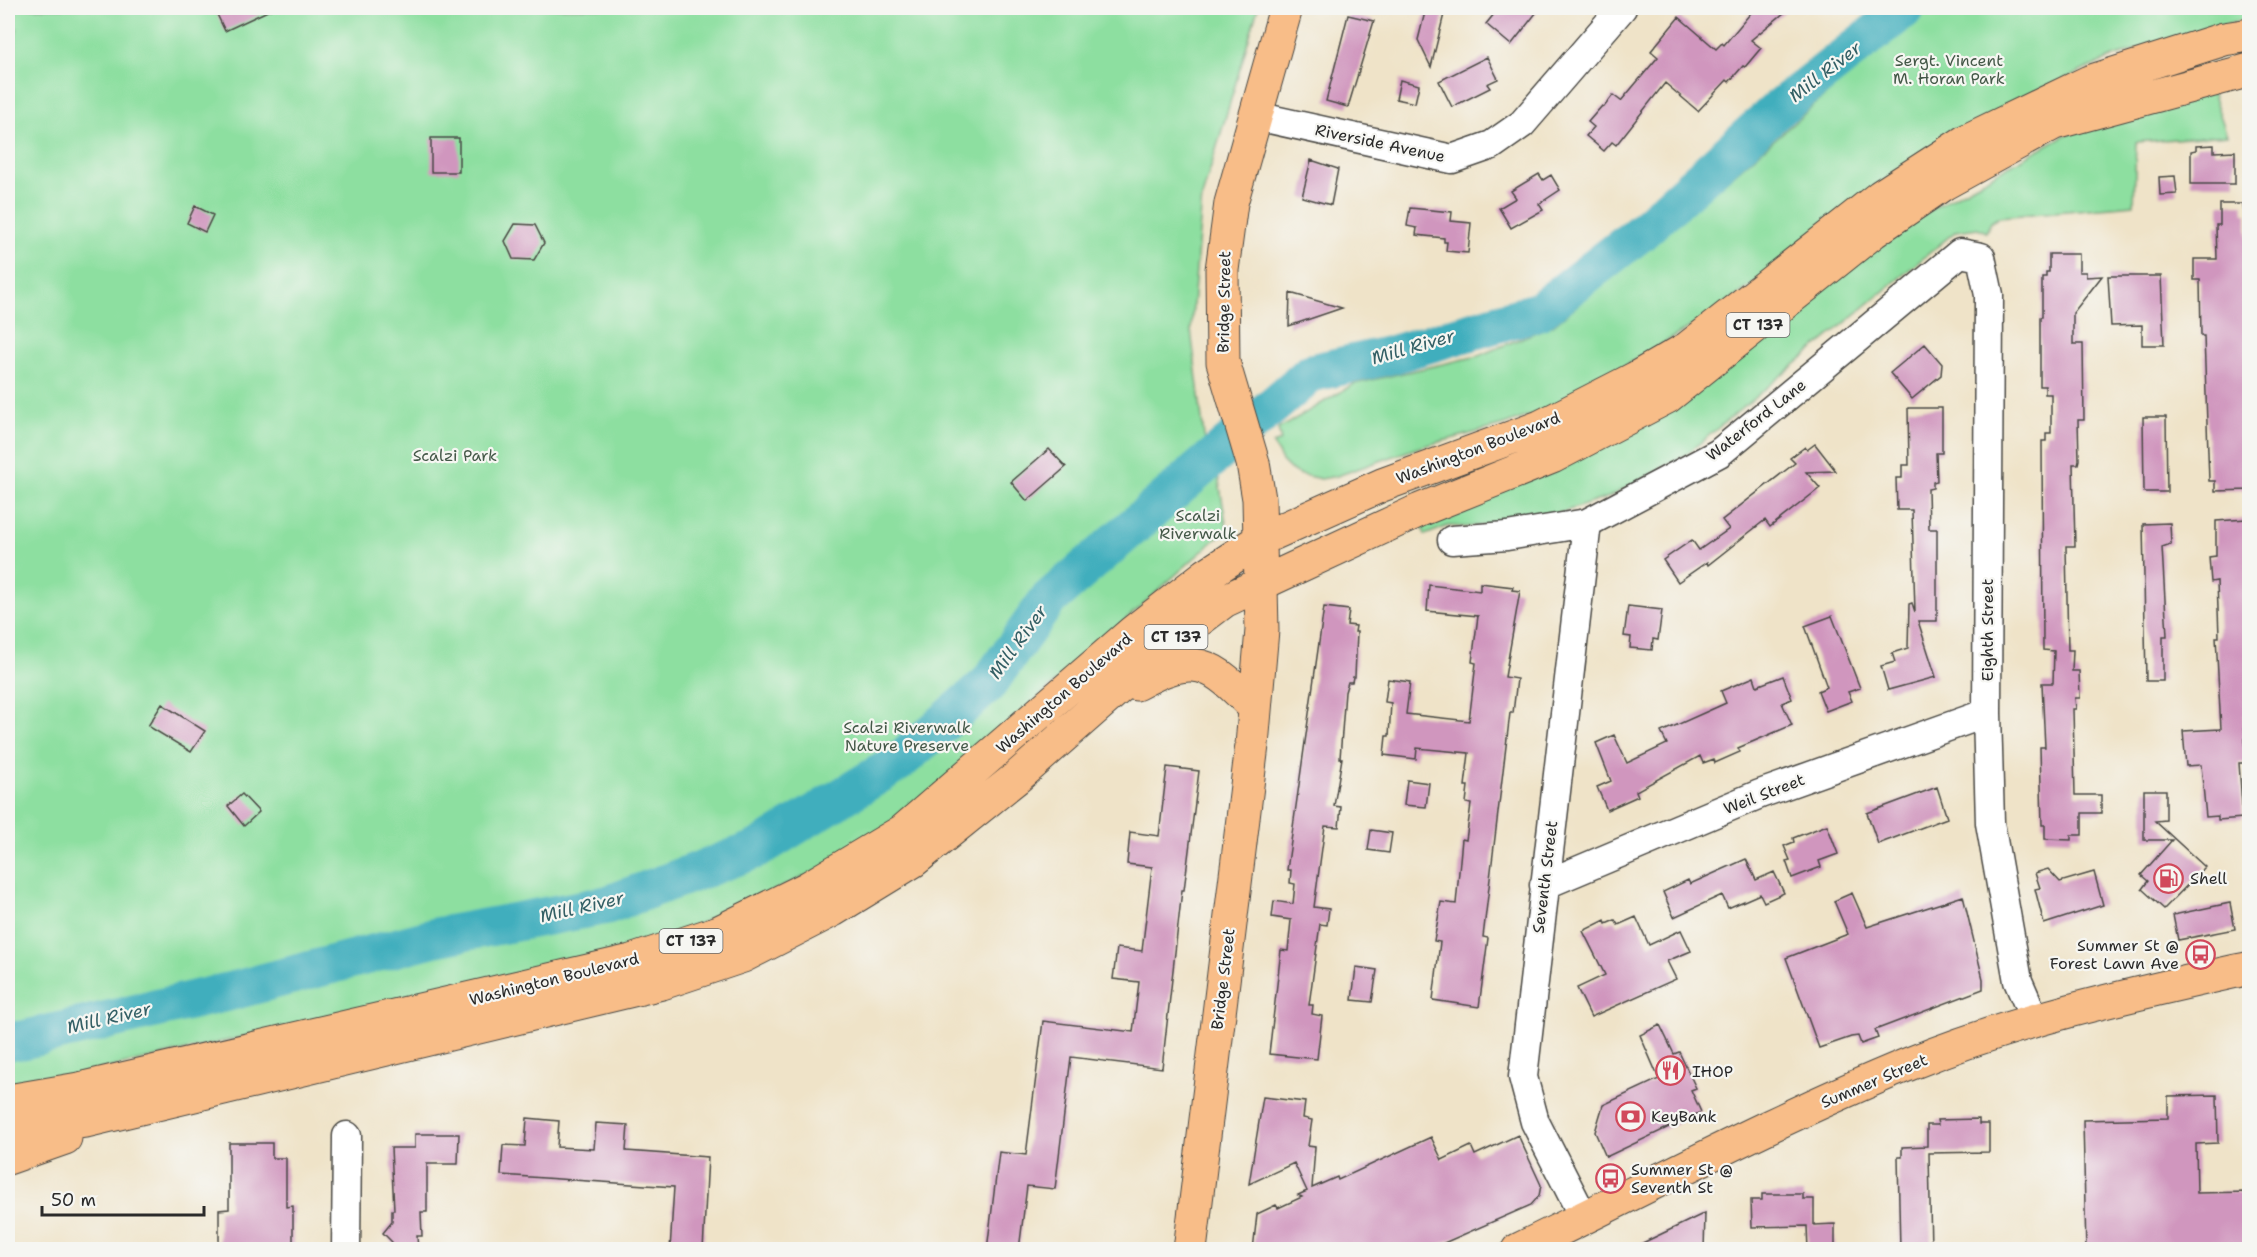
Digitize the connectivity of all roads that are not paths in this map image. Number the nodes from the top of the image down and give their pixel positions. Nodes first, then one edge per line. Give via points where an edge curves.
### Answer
1 (1286, 8) edge
2 (1623, 8) edge
3 (2250, 34) edge
4 (2250, 70) edge
5 (1256, 117) junction
6 (1959, 253) joint
7 (1587, 524) junction
8 (1260, 539) junction
9 (1452, 540) dead end
10 (1261, 582) junction
11 (1100, 704) junction
12 (1255, 708) junction
13 (1987, 713) junction
14 (1544, 885) junction
15 (2250, 968) edge
16 (2035, 1020) junction
17 (8, 1101) edge
18 (86, 1121) junction
19 (8, 1132) edge
20 (346, 1136) dead end
21 (8, 1158) edge
22 (1584, 1218) junction
23 (346, 1250) edge
24 (1190, 1250) edge
25 (1518, 1250) edge

1 - 5 main road, Bridge Street
2 - 5 street, Riverside Avenue via 1522,124 1492,145 1452,159
3 - 8 main road, Washington Boulevard / CT 137 via 2089,82 1966,141 1881,196 1688,348 1636,378 1540,427 1382,485
4 - 10 main road, Washington Boulevard / CT 137 via 2054,123 1943,184 1873,232 1667,397 1552,457 1420,510
5 - 8 main road, Bridge Street via 1231,203 1222,270 1223,362 1253,463 1260,499
6 - 7 street, Waterford Lane via 1719,453
6 - 13 street, Eighth Street via 1981,256 1989,295
7 - 9 street, Waterford Lane
7 - 14 street, Seventh Street
8 - 10 main road, Bridge Street
8 - 17 main road, Washington Boulevard / CT 137 via 1133,632 903,831 808,888 719,932 631,961 534,985 79,1089
10 - 11 main road, Washington Boulevard / CT 137 via 1224,601 1183,632
10 - 12 main road, Bridge Street via 1262,630
11 - 12 main road via 1162,670 1190,663 1214,670
11 - 18 main road, Washington Boulevard / CT 137 via 913,861 833,910 743,956 662,983
12 - 24 main road, Bridge Street
13 - 14 street, Weil Street via 1760,794
13 - 16 street, Eighth Street via 1990,823 2018,981
14 - 22 street, Seventh Street via 1522,1077 1535,1122
15 - 16 main road, Summer Street
16 - 22 main road, Summer Street via 1910,1064 1736,1141
18 - 19 main road, Washington Boulevard / CT 137
18 - 21 main road via 61,1142
20 - 23 street
22 - 25 main road, Summer Street

